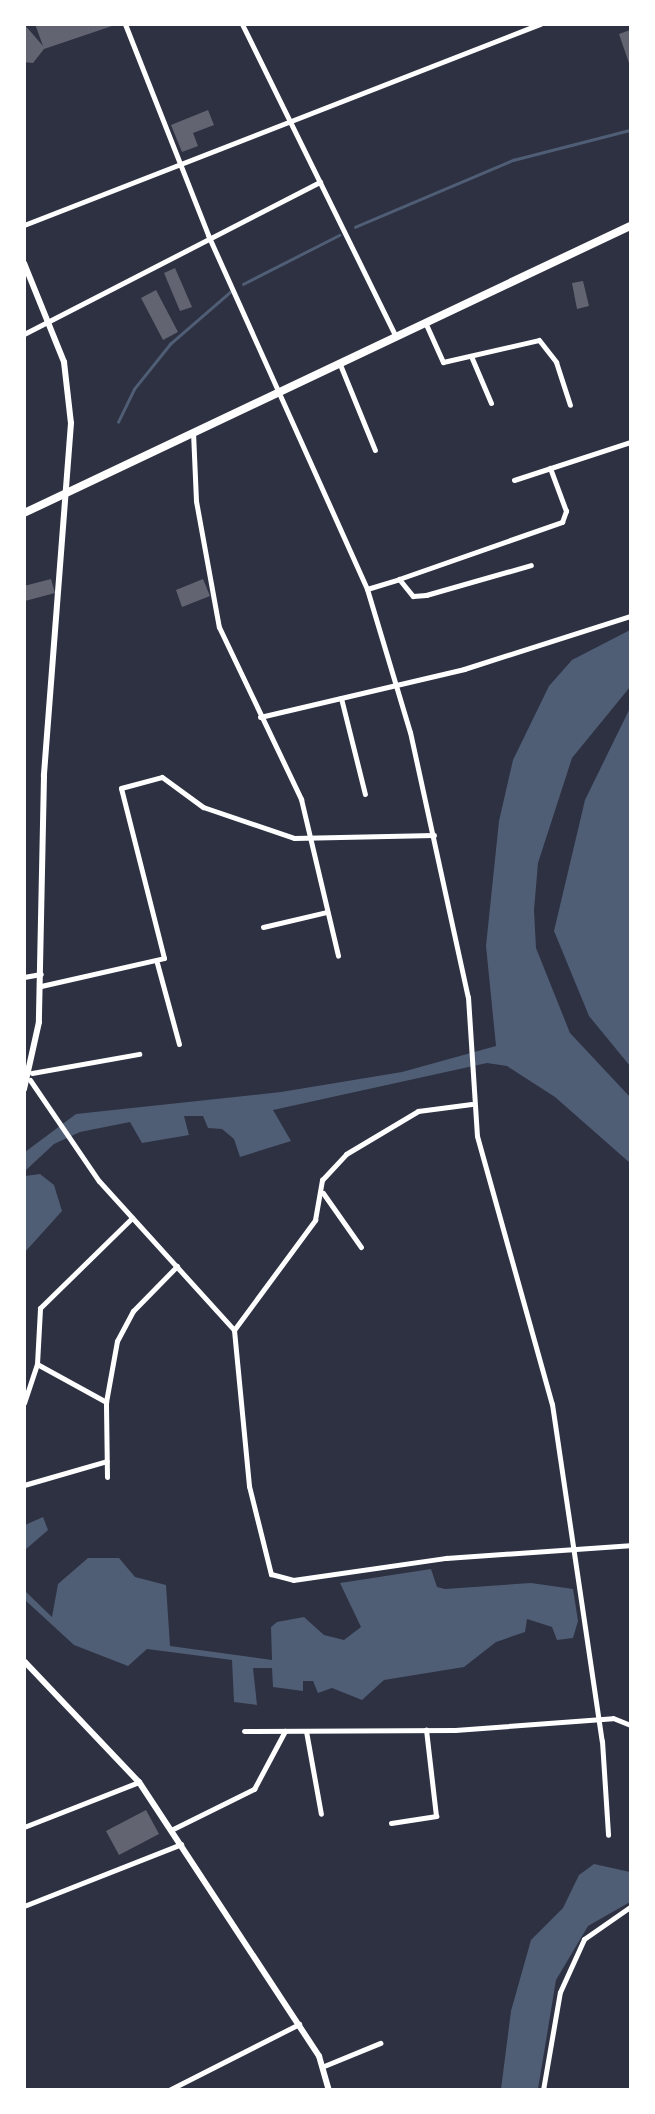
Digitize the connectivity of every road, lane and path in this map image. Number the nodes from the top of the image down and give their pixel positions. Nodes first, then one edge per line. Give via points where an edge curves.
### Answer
1 (125, 24) edge
2 (242, 24) edge
3 (540, 24) edge
4 (290, 120) junction
5 (177, 162) junction
6 (320, 182) junction
7 (24, 225) edge
8 (631, 226) edge
9 (208, 235) junction
10 (24, 264) edge
11 (51, 320) junction
12 (425, 322) junction
13 (24, 334) edge
14 (395, 335) junction
15 (471, 356) junction
16 (338, 361) junction
17 (278, 388) junction
18 (491, 403) dead end
19 (570, 405) dead end
20 (193, 430) junction
21 (631, 442) edge
22 (375, 450) dead end
23 (550, 468) junction
24 (514, 480) dead end
25 (67, 494) junction
26 (24, 513) edge
27 (531, 565) dead end
28 (399, 579) junction
29 (367, 589) junction
30 (631, 616) edge
31 (396, 685) junction
32 (341, 698) junction
33 (260, 717) junction
34 (365, 793) dead end
35 (434, 835) junction
36 (312, 838) junction
37 (327, 912) junction
38 (263, 927) dead end
39 (338, 956) dead end
40 (157, 963) junction
41 (41, 974) junction
42 (24, 977) edge
43 (41, 986) junction
44 (179, 1044) dead end
45 (139, 1054) dead end
46 (31, 1076) junction
47 (24, 1089) edge
48 (472, 1104) junction
49 (322, 1192) junction
50 (132, 1218) junction
51 (361, 1247) dead end
52 (177, 1266) junction
53 (234, 1329) junction
54 (37, 1364) junction
55 (106, 1402) junction
56 (24, 1403) edge
57 (107, 1461) junction
58 (107, 1477) dead end
59 (24, 1485) edge
60 (631, 1545) edge
61 (569, 1549) junction
62 (24, 1661) edge
63 (598, 1718) junction
64 (631, 1725) edge
65 (244, 1731) dead end
66 (285, 1731) junction
67 (306, 1731) junction
68 (426, 1731) junction
69 (139, 1783) junction
70 (321, 1814) dead end
71 (391, 1823) dead end
72 (24, 1827) edge
73 (171, 1830) junction
74 (608, 1835) dead end
75 (180, 1844) junction
76 (24, 1906) edge
77 (631, 1907) edge
78 (299, 2024) junction
79 (380, 2043) dead end
80 (324, 2066) junction
81 (169, 2090) edge
82 (329, 2090) edge
83 (543, 2090) edge

1 - 5 street
2 - 4 street
3 - 4 street
4 - 5 street
4 - 6 street
5 - 7 street
5 - 9 street
6 - 9 street
6 - 14 street
8 - 12 main road
9 - 11 street
9 - 17 street
10 - 11 street
11 - 13 street
11 - 25 street via 69,397
12 - 14 main road
12 - 15 street via 441,362
14 - 16 main road
15 - 18 street
15 - 19 street via 539,340 556,362
16 - 17 main road
16 - 22 street
17 - 20 main road
17 - 29 street
20 - 25 main road
20 - 33 street via 196,501 213,607
21 - 23 street
23 - 24 street
23 - 28 street via 566,511 562,522
25 - 26 main road
25 - 41 street via 44,775
27 - 28 street via 418,596
28 - 29 street
29 - 31 street
30 - 31 street
31 - 32 street
31 - 35 street
32 - 33 street
32 - 34 street
33 - 36 street via 301,800
35 - 36 street
35 - 48 street via 468,996
36 - 37 street
36 - 40 street via 244,825 203,807 162,776 121,788 164,953
37 - 38 street
37 - 39 street
40 - 43 street
40 - 44 street
41 - 42 street
41 - 43 street
43 - 46 street
45 - 46 street
46 - 47 street
46 - 50 street via 72,1145
48 - 49 street via 406,1116 346,1154 322,1180
48 - 61 street via 518,1296 543,1360
49 - 51 street
49 - 53 street via 315,1220
50 - 52 street
50 - 54 street via 40,1308
52 - 53 street
52 - 55 street via 124,1325
53 - 61 street via 249,1486 271,1574 293,1580
54 - 55 street
54 - 56 street
55 - 57 street
57 - 58 street
57 - 59 street
60 - 61 street
61 - 63 street
62 - 69 street
63 - 64 street
63 - 68 street
63 - 74 street
65 - 66 street
66 - 67 street
66 - 73 street via 254,1789
67 - 68 street
67 - 70 street
68 - 71 street via 436,1816
69 - 72 street
69 - 73 street
73 - 75 street
75 - 76 street
75 - 78 street
77 - 83 street via 584,1939 560,1992
78 - 80 street
78 - 81 street
79 - 80 street
80 - 82 street

